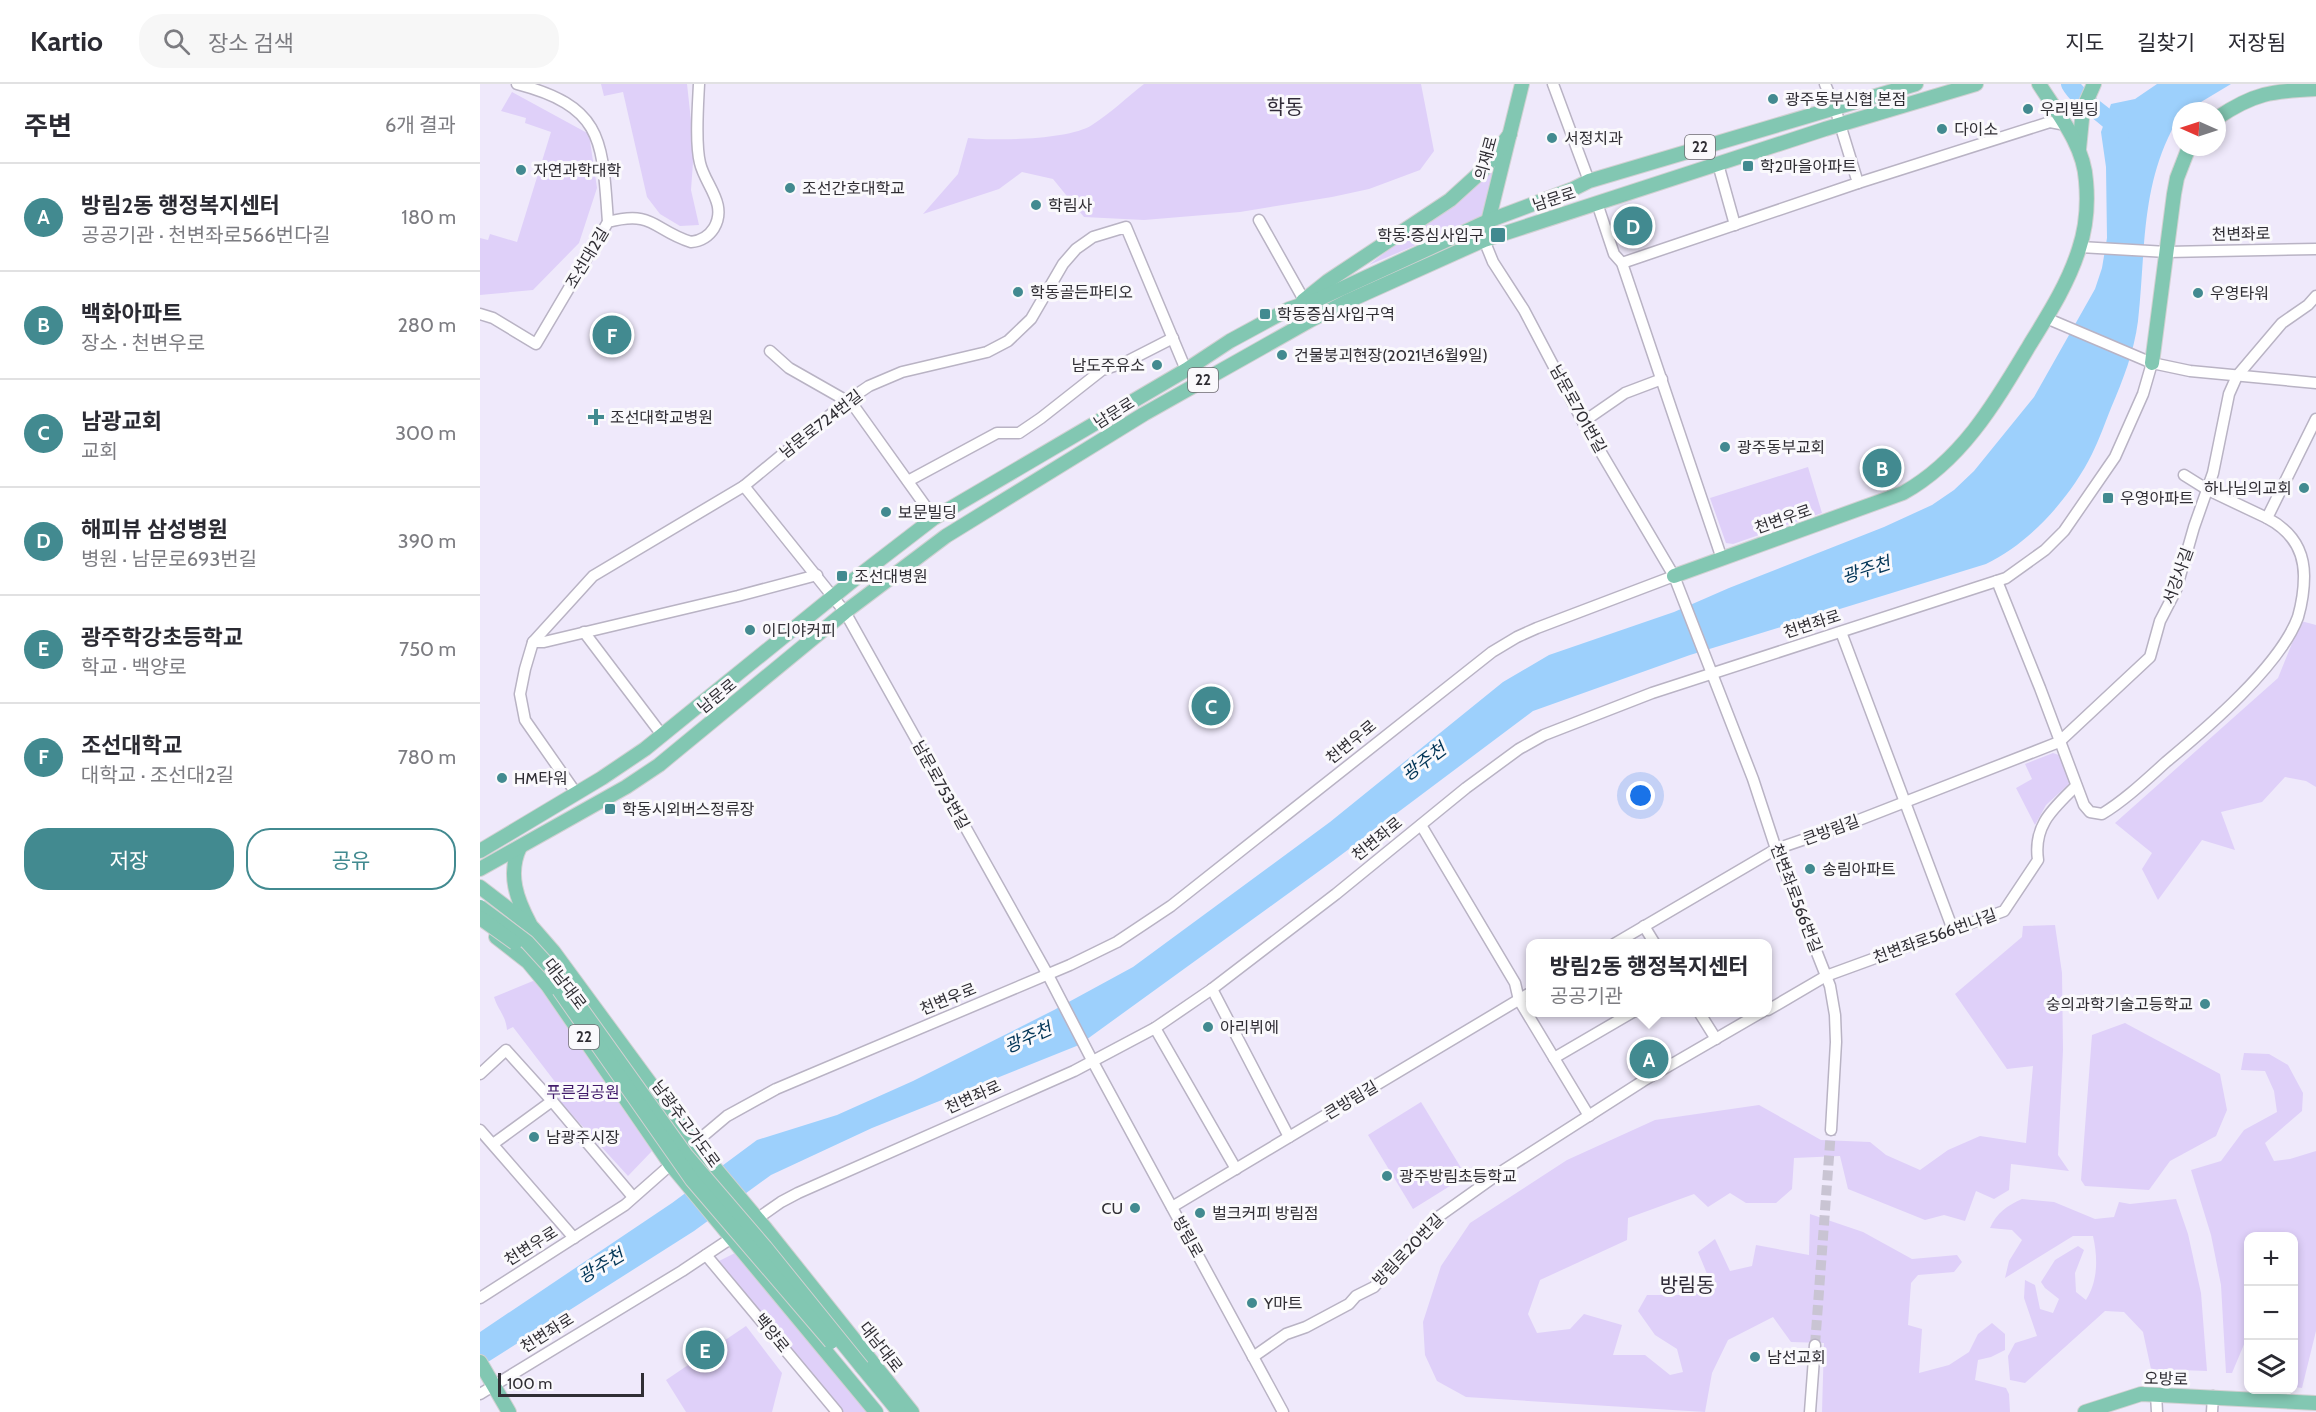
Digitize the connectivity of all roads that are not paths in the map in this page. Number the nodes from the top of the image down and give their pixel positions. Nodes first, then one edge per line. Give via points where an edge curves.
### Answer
1 (517, 84) edge
2 (699, 84) edge
3 (1521, 84) edge
4 (1553, 84) edge
5 (1825, 84) edge
6 (1916, 84) edge
7 (1976, 84) edge
8 (2039, 84) edge
9 (2092, 87) edge
10 (2316, 89) edge
11 (1835, 108) junction
12 (2226, 112) edge
13 (1840, 124) junction
14 (2066, 125) junction
15 (1510, 134) junction
16 (2079, 150) junction
17 (2186, 156) edge
18 (1718, 164) junction
19 (1589, 181) junction
20 (1858, 183) junction
21 (1597, 203) junction
22 (1259, 220) dead end
23 (1488, 221) junction
24 (608, 222) junction
25 (1735, 225) junction
26 (1484, 240) junction
27 (2080, 247) junction
28 (2316, 249) edge
29 (2160, 252) junction
30 (1622, 263) junction
31 (2316, 296) edge
32 (1304, 300) junction
33 (1289, 309) junction
34 (480, 314) edge
35 (2046, 318) junction
36 (1173, 338) junction
37 (770, 351) dead end
38 (2148, 361) junction
39 (1183, 372) junction
40 (2237, 376) junction
41 (1662, 379) junction
42 (2316, 383) edge
43 (1171, 398) junction
44 (847, 401) junction
45 (2316, 419) edge
46 (1583, 422) junction
47 (2184, 476) dead end
48 (908, 481) junction
49 (744, 486) junction
50 (2208, 490) junction
51 (934, 518) junction
52 (2267, 518) junction
53 (1722, 558) junction
54 (817, 575) junction
55 (1674, 576) junction
56 (1997, 581) junction
57 (833, 597) junction
58 (845, 612) junction
59 (584, 632) junction
60 (1841, 632) junction
61 (534, 642) junction
62 (1711, 673) junction
63 (662, 735) junction
64 (2059, 742) junction
65 (2076, 786) junction
66 (576, 793) junction
67 (1905, 802) junction
68 (1421, 825) junction
69 (520, 847) junction
70 (1776, 849) junction
71 (480, 851) edge
72 (480, 869) edge
73 (480, 887) edge
74 (480, 906) edge
75 (480, 918) edge
76 (480, 925) edge
77 (1644, 926) junction
78 (532, 928) junction
79 (1953, 930) junction
80 (1622, 939) edge
81 (1652, 939) edge
82 (1048, 975) junction
83 (1826, 976) junction
84 (1212, 989) junction
85 (1526, 996) edge
86 (1519, 1000) junction
87 (1772, 1007) edge
88 (1526, 1012) edge
89 (1529, 1017) edge
90 (1624, 1017) edge
91 (1702, 1017) edge
92 (1753, 1017) edge
93 (1155, 1028) junction
94 (1716, 1039) junction
95 (1554, 1058) junction
96 (1093, 1062) junction
97 (480, 1074) edge
98 (552, 1101) junction
99 (1589, 1116) junction
100 (480, 1130) edge
101 (1831, 1131) tunnel mouth
102 (1289, 1137) junction
103 (694, 1143) junction
104 (493, 1144) junction
105 (671, 1165) junction
106 (1236, 1169) junction
107 (633, 1197) junction
108 (1172, 1207) junction
109 (757, 1218) junction
110 (574, 1239) junction
111 (731, 1239) junction
112 (706, 1255) junction
113 (480, 1298) edge
114 (1815, 1345) tunnel mouth
115 (1253, 1357) junction
116 (480, 1362) edge
117 (858, 1369) junction
118 (494, 1386) junction
119 (480, 1394) edge
120 (2156, 1394) junction
121 (2213, 1396) junction
122 (2316, 1403) edge
123 (509, 1412) edge
124 (837, 1412) edge
125 (876, 1412) edge
126 (888, 1412) edge
127 (899, 1412) edge
128 (912, 1412) edge
129 (1284, 1412) edge
130 (1810, 1412) edge
131 (2085, 1412) edge
132 (2157, 1412) edge
133 (2212, 1412) edge

1 - 24 street via 573,107 594,130 603,154
2 - 24 street, 조선대2길 via 700,162 719,209 711,232 691,242 643,218
3 - 15 main road, 의재로
4 - 19 street, 남문로
5 - 11 street
6 - 11 main road, 남문로 / 22
7 - 13 main road, 남문로 / 22
8 - 14 main road, 천변우로
9 - 16 main road via 2082,117
10 - 12 main road via 2262,94
11 - 13 street
11 - 19 main road, 남문로 / 22
13 - 18 main road, 남문로 / 22
13 - 20 street
14 - 16 main road, 천변우로
14 - 20 street via 2050,122
15 - 23 main road, 의재로
15 - 32 main road via 1484,170 1450,200
16 - 27 main road, 천변우로 via 2087,200
17 - 29 main road, 천변좌로
18 - 21 main road, 남문로 / 22
18 - 25 street
19 - 23 main road, 남문로 / 22
20 - 25 street
21 - 26 main road, 남문로 / 22
21 - 30 street via 1614,254
22 - 32 street
23 - 26 main road, 의재로
23 - 33 main road, 남문로 / 22
24 - 34 street, 조선대2길 via 536,344
25 - 30 street
26 - 43 main road, 남문로 / 22 via 1346,302
26 - 46 street, 남문로701번길
27 - 29 street
27 - 35 main road, 천변우로
28 - 29 street, 천변좌로
29 - 38 main road, 천변좌로
30 - 41 street
31 - 40 street via 2282,323
32 - 33 main road
33 - 39 main road, 남문로 / 22
35 - 38 street
35 - 53 main road, 천변우로 via 1976,429 1931,476 1887,500
36 - 39 street, 남문로724번길
36 - 44 street, 남문로724번길 via 1126,227 1093,237 1076,249 1030,319 1008,341 987,352 884,378
36 - 48 street via 1102,370 1019,432 997,433
37 - 44 street via 796,374
38 - 40 street
38 - 56 street, 천변좌로 via 2143,394 2123,441 2064,531 2045,550
39 - 43 main road via 1178,384 1168,392
39 - 51 main road, 남문로 / 22
40 - 42 street
40 - 50 street, 서강사길 via 2229,394
41 - 46 street via 1625,393
41 - 53 street
43 - 58 main road, 남문로 / 22 via 946,536
44 - 48 street
44 - 49 street, 남문로724번길
45 - 52 street
46 - 55 street, 남문로701번길
47 - 50 street
48 - 51 street
49 - 54 street, 남문로753번길
49 - 61 street, 남문로724번길 via 593,576
50 - 52 street
50 - 64 street, 서강사길 via 2150,657
51 - 57 main road, 남문로 / 22
52 - 65 street via 2290,534 2300,551 2304,570 2297,619 2278,650 2207,727 2111,809 2102,814 2090,812
53 - 55 main road, 천변우로
54 - 57 street, 남문로753번길
54 - 59 street
55 - 62 street, 남문로701번길
55 - 82 street, 천변우로 via 1507,642 1171,906 1117,942
56 - 60 street, 천변좌로
56 - 64 street
57 - 58 street, 남문로753번길
57 - 63 main road, 남문로 / 22
58 - 69 main road, 남문로 / 22 via 659,765
58 - 82 street, 남문로753번길
59 - 61 street
59 - 63 street
60 - 62 street, 천변좌로
60 - 67 street
61 - 66 street, 남문로724번길 via 521,684 521,707 533,735
62 - 68 street, 천변좌로 via 1544,735 1519,749
62 - 70 street, 천변좌로566번길
63 - 66 main road, 남문로 / 22
64 - 65 street
64 - 67 street, 큰방림길
65 - 79 street, 천변좌로566번나길 via 2051,811 2038,834 2038,861 2004,911
66 - 71 main road, 남문로 / 22
67 - 70 street, 큰방림길
67 - 79 street
68 - 84 street, 천변좌로
68 - 86 street via 1515,983
69 - 72 main road, 남문로 / 22
69 - 78 main road, 대남대로 via 515,856 513,880
70 - 77 street, 큰방림길
70 - 83 street, 천변좌로566번길
73 - 78 main road, 대남대로 / 22
74 - 117 main road, 남광주고가도로, bridge via 527,942 558,976 691,1162 765,1247
75 - 117 main road, 남광주고가도로, bridge via 526,953 560,991 692,1180
76 - 105 main road, 대남대로 / 22 via 528,962 548,986
77 - 80 street, 큰방림길
77 - 81 street
78 - 103 main road, 대남대로 / 22 via 573,976
79 - 83 street, 천변좌로566번나길
82 - 96 street, 남문로753번길
82 - 103 street, 천변우로 via 776,1089 727,1116
83 - 87 street, 천변좌로566번나길
83 - 101 street, 천변좌로566번길 via 1835,1015
84 - 93 street, 천변좌로
84 - 102 street
85 - 86 street, 큰방림길
86 - 88 street
86 - 102 street, 큰방림길
89 - 95 street
90 - 95 street
91 - 94 street
92 - 94 street, 방림로20번길
93 - 96 street, 천변좌로
93 - 106 street
94 - 99 street, 방림로20번길
95 - 99 street
96 - 108 street, 방림로
96 - 109 street, 천변좌로 via 798,1193
97 - 98 street via 506,1050
98 - 104 street
98 - 107 street
99 - 115 street, 방림로20번길 via 1431,1222 1374,1287 1356,1296 1349,1305 1286,1334
100 - 104 street
102 - 106 street, 큰방림길
103 - 105 street, 천변우로
103 - 109 main road, 22
104 - 110 street
105 - 107 street, 천변우로
105 - 111 main road, 22
106 - 108 street, 큰방림길
107 - 110 street, 천변우로
108 - 115 street, 방림로
109 - 111 street, 천변좌로
109 - 128 main road, 대남대로 / 22
110 - 113 street, 천변우로
111 - 112 street, 천변좌로
111 - 125 main road, 22
112 - 118 street, 천변좌로
112 - 124 street, 백양로
114 - 130 street
115 - 129 street, 방림로
116 - 118 main road
117 - 126 main road
117 - 127 main road, 대남대로
118 - 119 street, 천변좌로
118 - 123 main road
120 - 121 main road, 오방로
120 - 131 main road, 오방로 via 2135,1395
120 - 132 street
121 - 122 main road, 오방로
121 - 133 street

